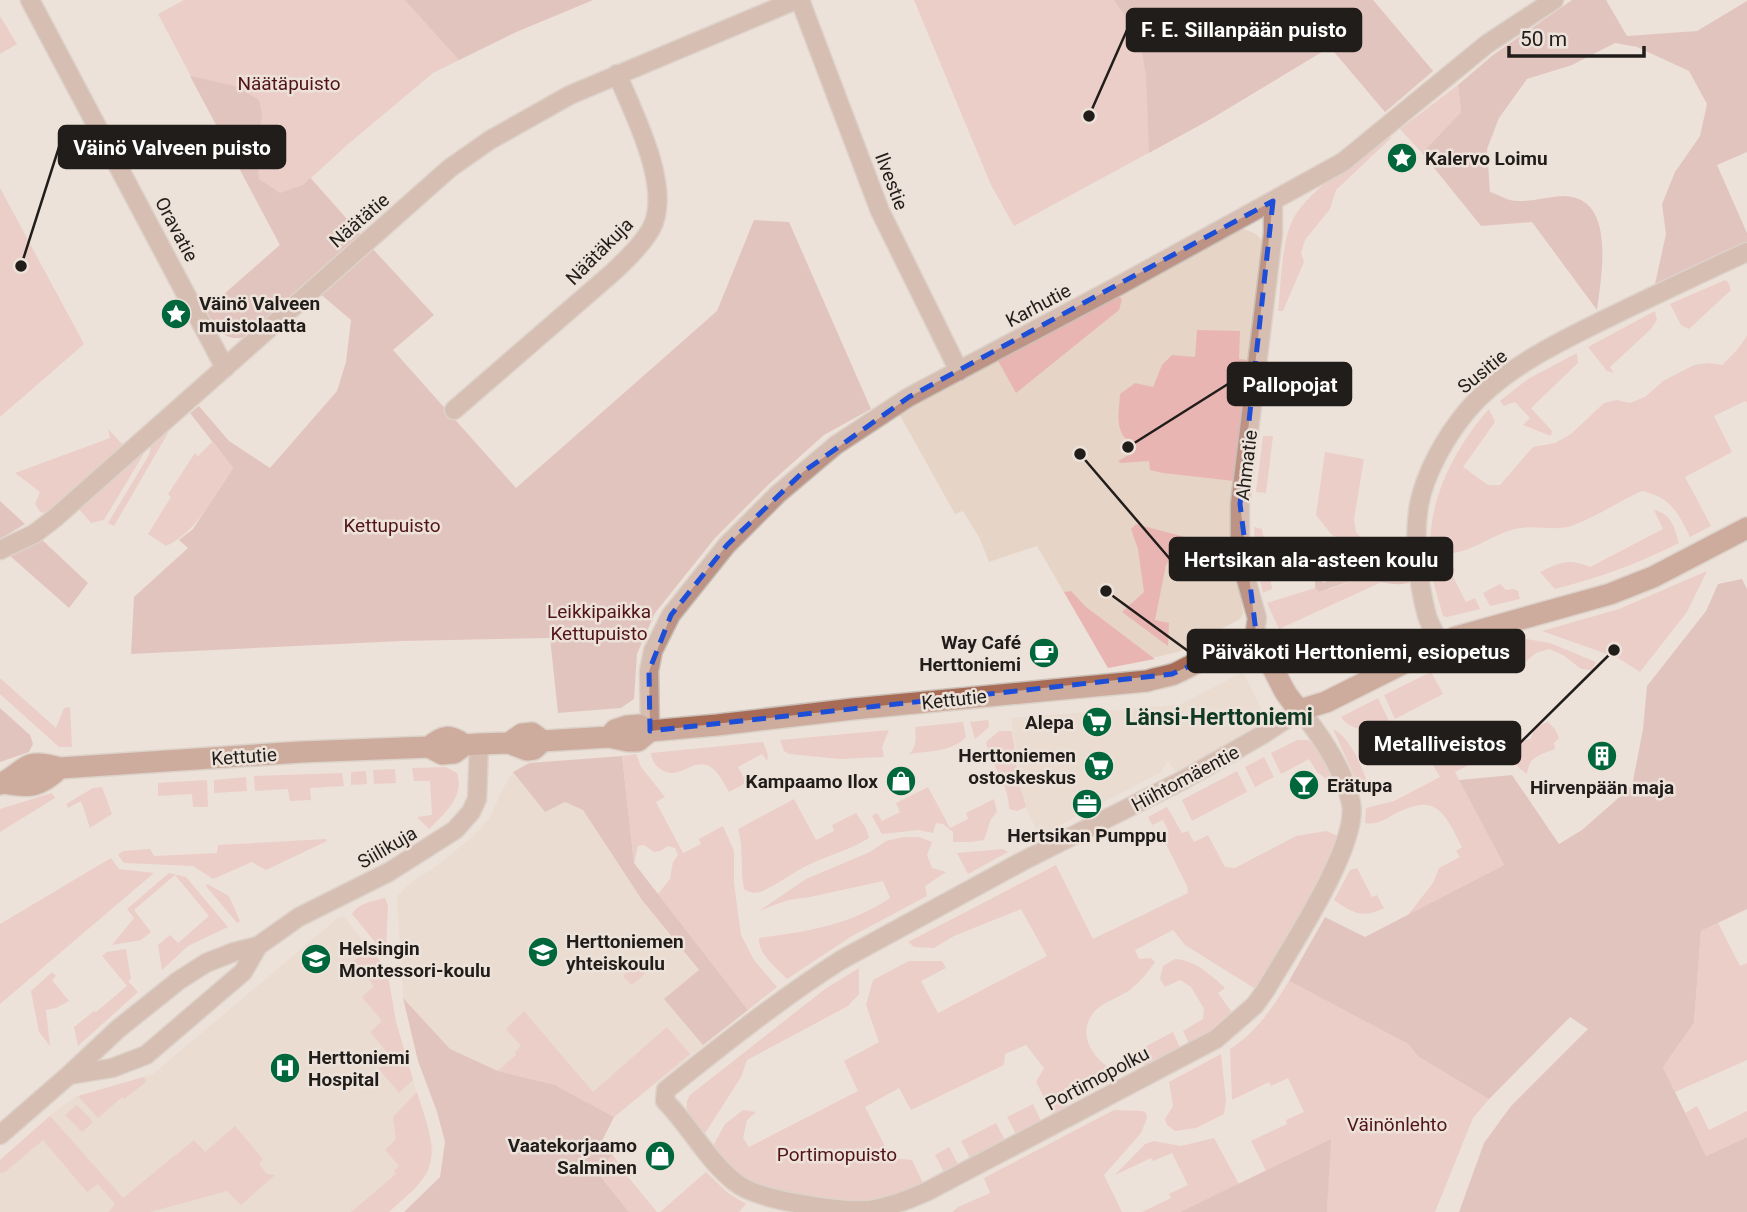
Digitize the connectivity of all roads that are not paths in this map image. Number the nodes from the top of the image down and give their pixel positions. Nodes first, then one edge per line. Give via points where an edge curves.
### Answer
1 (30, 0) edge
2 (798, 0) edge
3 (1554, 0) edge
4 (617, 74) junction
5 (1273, 201) junction
6 (1747, 252) edge
7 (225, 368) junction
8 (959, 371) junction
9 (454, 410) dead end
10 (1747, 528) edge
11 (0, 550) edge
12 (1440, 645) junction
13 (1252, 646) junction
14 (1300, 710) junction
15 (650, 731) junction
16 (472, 744) junction
17 (2, 784) edge
18 (258, 946) junction
19 (69, 1075) junction
20 (665, 1101) joint
21 (0, 1135) edge

1 - 7 street, Oravatie
2 - 4 street, Näätätie
2 - 8 street, Ilvestie via 880,211
3 - 5 street, Karhutie via 1487,44 1343,162
4 - 7 street, Näätätie via 534,114 450,168
4 - 9 street, Näätäkuja via 656,176 659,194 651,230 611,274
5 - 8 street, Karhutie
5 - 13 street, Ahmatie via 1273,234 1240,504 1244,572 1257,618
6 - 12 street, Susitie via 1556,345 1511,373 1467,411 1434,464 1419,504 1419,572 1428,618
7 - 11 street, Näätätie via 55,518
8 - 15 street, Karhutie via 908,397 836,445 778,494 720,554 671,615 653,651
10 - 12 street, Hiihtomäentie via 1610,594
12 - 14 street, Hiihtomäentie via 1326,702
13 - 14 street via 1264,653 1288,699
13 - 15 street, Kettutie via 1222,651 1147,681
14 - 20 street, Hiihtomäentie via 1183,780 841,960 704,1059 666,1090
14 - 20 street, Portimopolku via 1318,732 1342,779 1352,804 1352,822 1331,876 1265,991 1216,1039 926,1192 867,1210 784,1201 736,1184
15 - 16 street, Kettutie via 627,726 609,737 543,741 527,750 509,743
16 - 17 street, Kettutie via 447,736 429,747 60,768 41,763 26,766
16 - 18 street, Siilikuja via 477,799 455,830 389,872 299,917
18 - 19 street, Siilikuja via 206,962 178,981
18 - 19 street, Siilikuja via 243,972 146,1055 112,1068
19 - 21 street, Siilikuja

